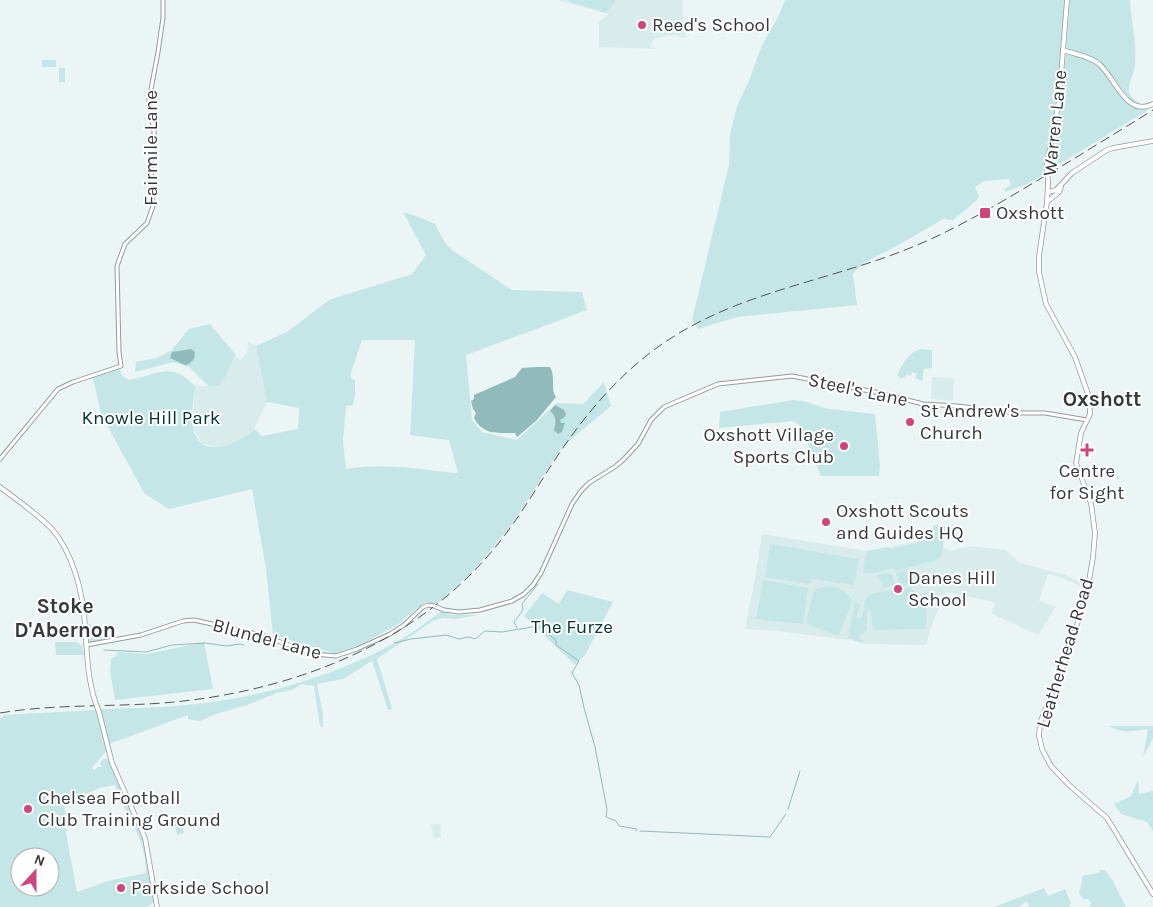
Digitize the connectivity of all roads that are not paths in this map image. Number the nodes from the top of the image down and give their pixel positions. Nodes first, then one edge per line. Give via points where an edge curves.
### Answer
1 (163, 0) edge
2 (1067, 0) edge
3 (1063, 50) junction
4 (1153, 104) edge
5 (1153, 141) edge
6 (1061, 185) junction
7 (1048, 192) junction
8 (1048, 202) junction
9 (718, 384) joint
10 (1090, 414) joint
11 (1087, 420) junction
12 (0, 459) edge
13 (0, 487) edge
14 (86, 645) junction
15 (1153, 894) edge
16 (157, 907) edge

1 - 12 street, Fairmile Lane via 158,52 148,100 155,139 151,163 153,206 146,224 125,244 117,266 121,366 58,389
2 - 3 main road, Warren Lane
3 - 4 main road via 1100,64 1123,96 1133,104 1142,107
3 - 7 main road, Warren Lane, bridge via 1059,101 1047,164
5 - 6 main road via 1107,150 1072,173
6 - 7 main road via 1054,192
6 - 8 main road via 1059,192
7 - 8 main road, Warren Lane
8 - 10 main road, Warren Lane via 1038,265 1043,294 1075,357
9 - 11 street, Steel's Lane via 792,376 916,403 1046,413
9 - 14 street, Blundel Lane, bridge via 664,407 624,459 581,490 541,573 524,594 512,601 459,612 428,605 401,627 378,640 336,656 314,654 265,636 194,620 142,635
10 - 11 main road, Leatherhead Road
11 - 15 main road, Leatherhead Road via 1081,433 1076,463 1088,493 1095,533 1088,587 1069,651 1040,723 1039,736 1051,766 1107,818
13 - 14 main road via 48,526 62,545 78,584
14 - 16 main road, bridge via 91,688 112,763 145,838

